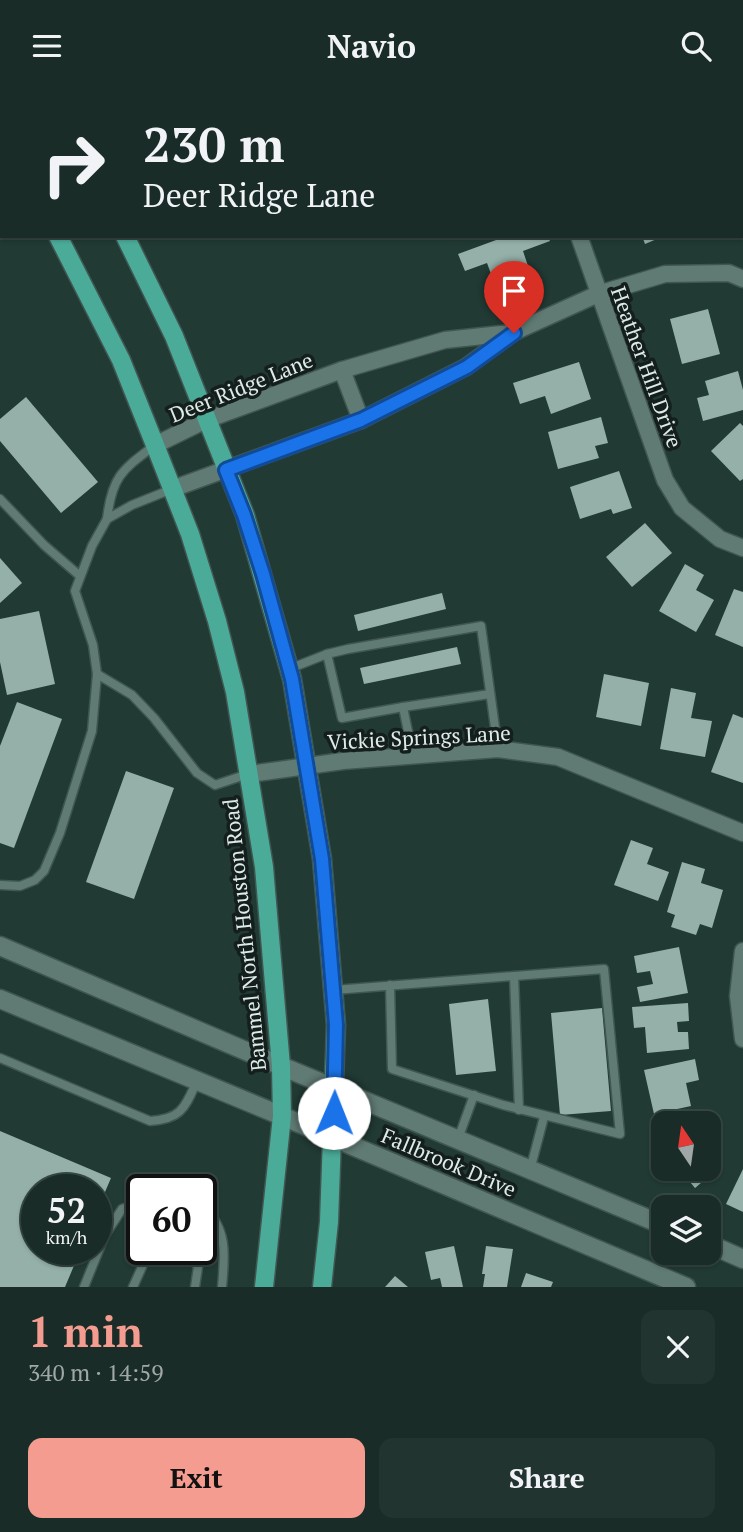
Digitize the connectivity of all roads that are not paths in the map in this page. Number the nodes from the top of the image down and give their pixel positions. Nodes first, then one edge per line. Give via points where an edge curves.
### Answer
1 (59, 238) edge
2 (126, 238) edge
3 (580, 238) edge
4 (743, 279) edge
5 (598, 295) junction
6 (514, 333) junction
7 (342, 370) junction
8 (361, 420) junction
9 (206, 421) junction
10 (155, 445) junction
11 (226, 470) junction
12 (172, 489) junction
13 (0, 499) edge
14 (107, 519) junction
15 (743, 548) edge
16 (80, 576) junction
17 (327, 654) junction
18 (289, 669) junction
19 (97, 674) junction
20 (490, 694) junction
21 (403, 707) junction
22 (498, 749) junction
23 (413, 756) junction
24 (306, 765) junction
25 (250, 774) junction
26 (743, 833) edge
27 (0, 885) edge
28 (0, 946) edge
29 (743, 951) edge
30 (514, 976) junction
31 (390, 985) junction
32 (334, 990) junction
33 (0, 999) edge
34 (743, 1039) edge
35 (0, 1058) edge
36 (281, 1066) junction
37 (197, 1081) junction
38 (334, 1088) junction
39 (474, 1095) junction
40 (519, 1110) junction
41 (282, 1116) junction
42 (544, 1117) junction
43 (333, 1139) junction
44 (457, 1140) junction
45 (530, 1170) junction
46 (126, 1207) edge
47 (651, 1220) edge
48 (217, 1221) edge
49 (721, 1249) edge
50 (743, 1259) edge
51 (143, 1265) edge
52 (197, 1265) edge
53 (84, 1287) edge
54 (133, 1287) edge
55 (195, 1287) edge
56 (222, 1287) edge
57 (264, 1287) edge
58 (322, 1287) edge
59 (686, 1287) edge

1 - 10 main road, Bammel North Houston Road via 121,360
2 - 9 main road via 174,336
3 - 5 street, Heather Hill Drive
4 - 5 street, Deer Ridge Lane via 729,273 666,274
5 - 6 street, Deer Ridge Lane
5 - 15 street, Heather Hill Drive via 665,480 682,508 720,539
6 - 7 street, Deer Ridge Lane via 445,340
6 - 8 street, Deer Ridge Lane via 467,367
7 - 8 street, Deer Ridge Lane
7 - 9 street, Deer Ridge Lane
8 - 11 street, Deer Ridge Lane
9 - 10 street, Deer Ridge Lane
9 - 11 main road
10 - 12 main road, Bammel North Houston Road
10 - 14 lane via 123,470 110,493
11 - 12 street, Deer Ridge Lane
11 - 18 main road via 244,515
12 - 14 lane
12 - 25 main road, Bammel North Houston Road via 217,621
13 - 16 lane
14 - 16 lane
16 - 19 lane via 75,591 93,645
17 - 18 lane
17 - 20 lane via 481,625
17 - 21 lane via 342,718
18 - 24 main road
19 - 25 lane via 132,695 197,773 215,785
19 - 27 lane via 92,731 44,871 20,886
20 - 21 lane
20 - 22 lane
21 - 23 lane
22 - 23 street, Vickie Springs Lane
22 - 26 street, Vickie Springs Lane via 558,757
23 - 24 street, Vickie Springs Lane
24 - 25 street, Vickie Springs Lane
24 - 32 main road via 322,859
25 - 36 main road, Bammel North Houston Road via 264,867
28 - 36 main road, Fallbrook Drive
29 - 34 street via 738,996
30 - 31 lane
30 - 40 lane
30 - 42 lane via 604,969 621,1134
31 - 32 lane
31 - 39 lane via 392,1069
32 - 38 main road
33 - 37 main road, Fallbrook Drive
35 - 37 lane via 150,1121 184,1110
36 - 38 main road, Fallbrook Drive
36 - 41 main road, Bammel North Houston Road
37 - 41 main road, Fallbrook Drive
38 - 43 main road
38 - 44 main road, Fallbrook Drive
39 - 40 lane
39 - 44 lane
40 - 42 lane
41 - 43 main road, Fallbrook Drive
41 - 57 main road, Bammel North Houston Road
42 - 45 lane
43 - 58 main road
43 - 59 main road, Fallbrook Drive
44 - 45 main road, Fallbrook Drive
45 - 47 main road, Fallbrook Drive
46 - 53 lane via 105,1235
48 - 56 lane via 225,1251
49 - 50 main road
51 - 54 lane
52 - 55 lane

